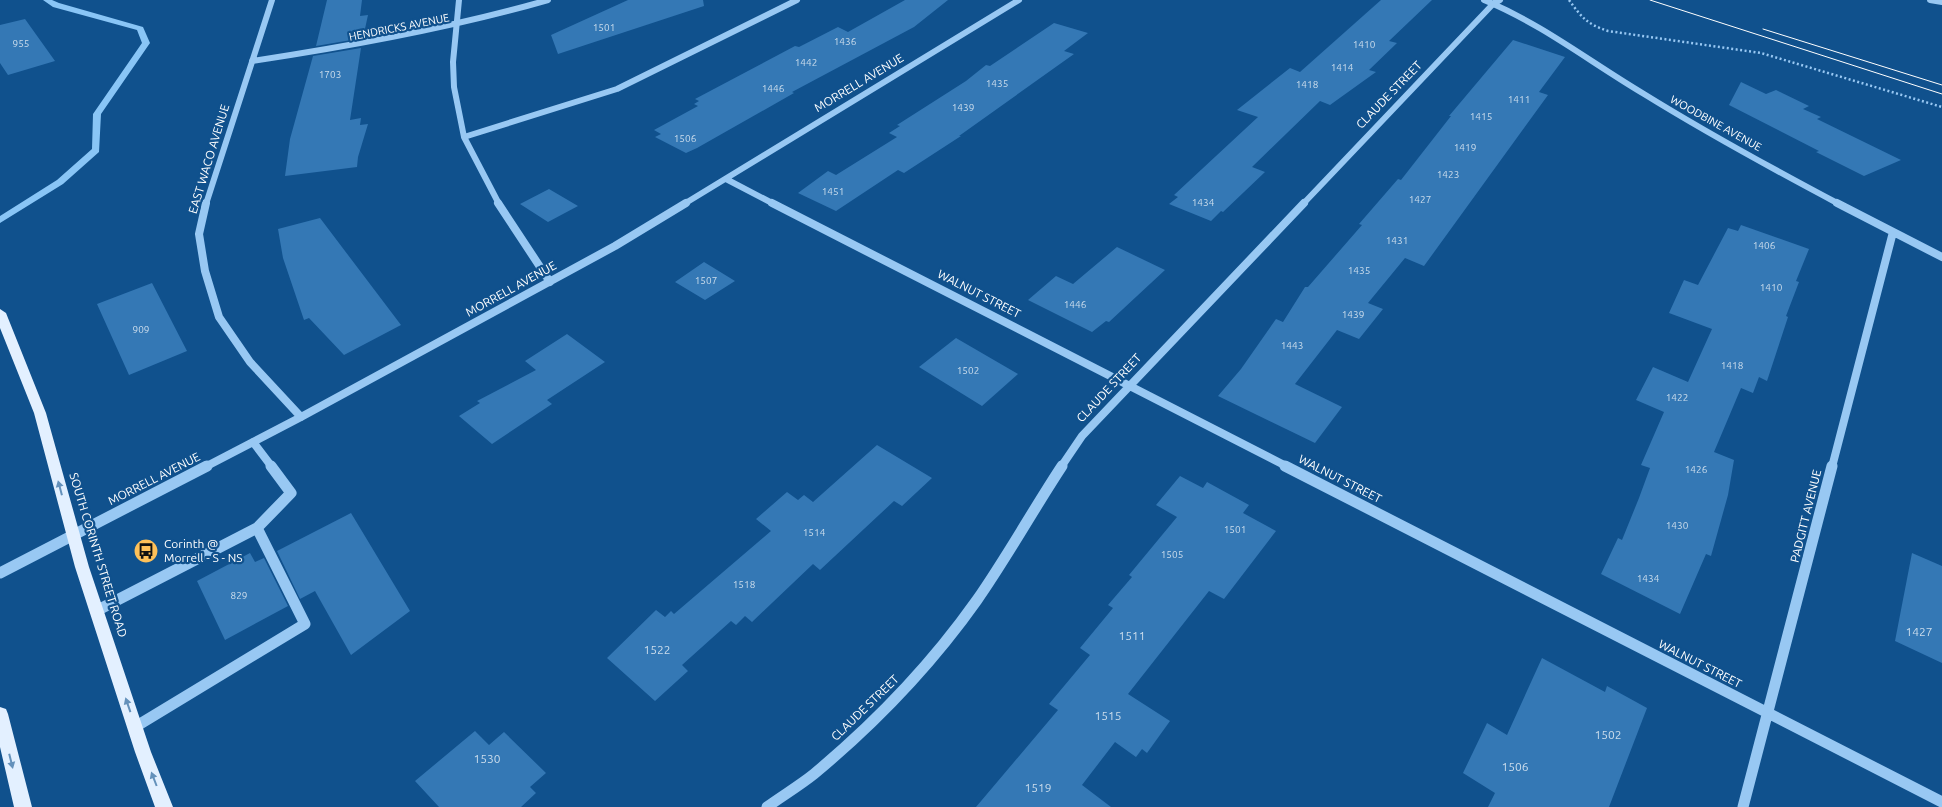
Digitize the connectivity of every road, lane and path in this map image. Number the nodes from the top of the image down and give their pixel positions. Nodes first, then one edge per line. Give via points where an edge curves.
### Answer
1 (272, 0) edge
2 (459, 0) edge
3 (548, 0) edge
4 (796, 0) edge
5 (1019, 0) edge
6 (1484, 0) edge
7 (1569, 0) edge
8 (1930, 0) edge
9 (1497, 2) edge
10 (1942, 2) edge
11 (456, 26) junction
12 (252, 61) junction
13 (1942, 107) edge
14 (464, 137) junction
15 (726, 179) junction
16 (1893, 232) junction
17 (1942, 257) edge
18 (550, 282) junction
19 (0, 312) edge
20 (1129, 385) junction
21 (301, 417) junction
22 (253, 442) junction
23 (257, 528) junction
24 (72, 535) junction
25 (0, 573) edge
26 (96, 611) junction
27 (1768, 713) junction
28 (0, 714) edge
29 (135, 727) junction
30 (1942, 802) edge
31 (23, 807) edge
32 (164, 807) edge
33 (767, 807) edge
34 (1743, 807) edge

1 - 12 street, EAST WACO AVENUE
2 - 11 street
3 - 11 street, HENDRICKS AVENUE
4 - 14 street via 617,89
5 - 15 street, MORRELL AVENUE
6 - 9 street, WOODBINE AVENUE
7 - 13 path via 1592,26 1608,31 1761,53
8 - 10 street
9 - 16 street, WOODBINE AVENUE via 1691,122
9 - 20 street, CLAUDE STREET
11 - 12 street, HENDRICKS AVENUE via 356,46
11 - 14 street via 454,87
12 - 21 street, EAST WACO AVENUE via 208,196 199,234 205,271 219,317 250,362
14 - 18 street via 500,206
15 - 18 street, MORRELL AVENUE
15 - 20 street, WALNUT STREET
16 - 17 street, WOODBINE AVENUE
16 - 27 street, PADGITT AVENUE
18 - 21 street, MORRELL AVENUE
24 -> 19 main road, SOUTH CORINTH STREET ROAD via 40,413
20 - 27 street, WALNUT STREET
20 - 33 street, CLAUDE STREET via 1082,436 960,623 904,689 812,775
21 - 22 street, MORRELL AVENUE
22 - 23 street via 291,493
22 - 24 street, MORRELL AVENUE
23 - 26 street
23 - 29 street via 304,624
24 - 25 street, MORRELL AVENUE
24 - 26 main road, SOUTH CORINTH STREET ROAD
29 -> 26 main road, SOUTH CORINTH STREET ROAD
27 - 30 street, WALNUT STREET
27 - 34 street, PADGITT AVENUE
28 -> 31 main road
32 -> 29 main road, SOUTH CORINTH STREET ROAD

